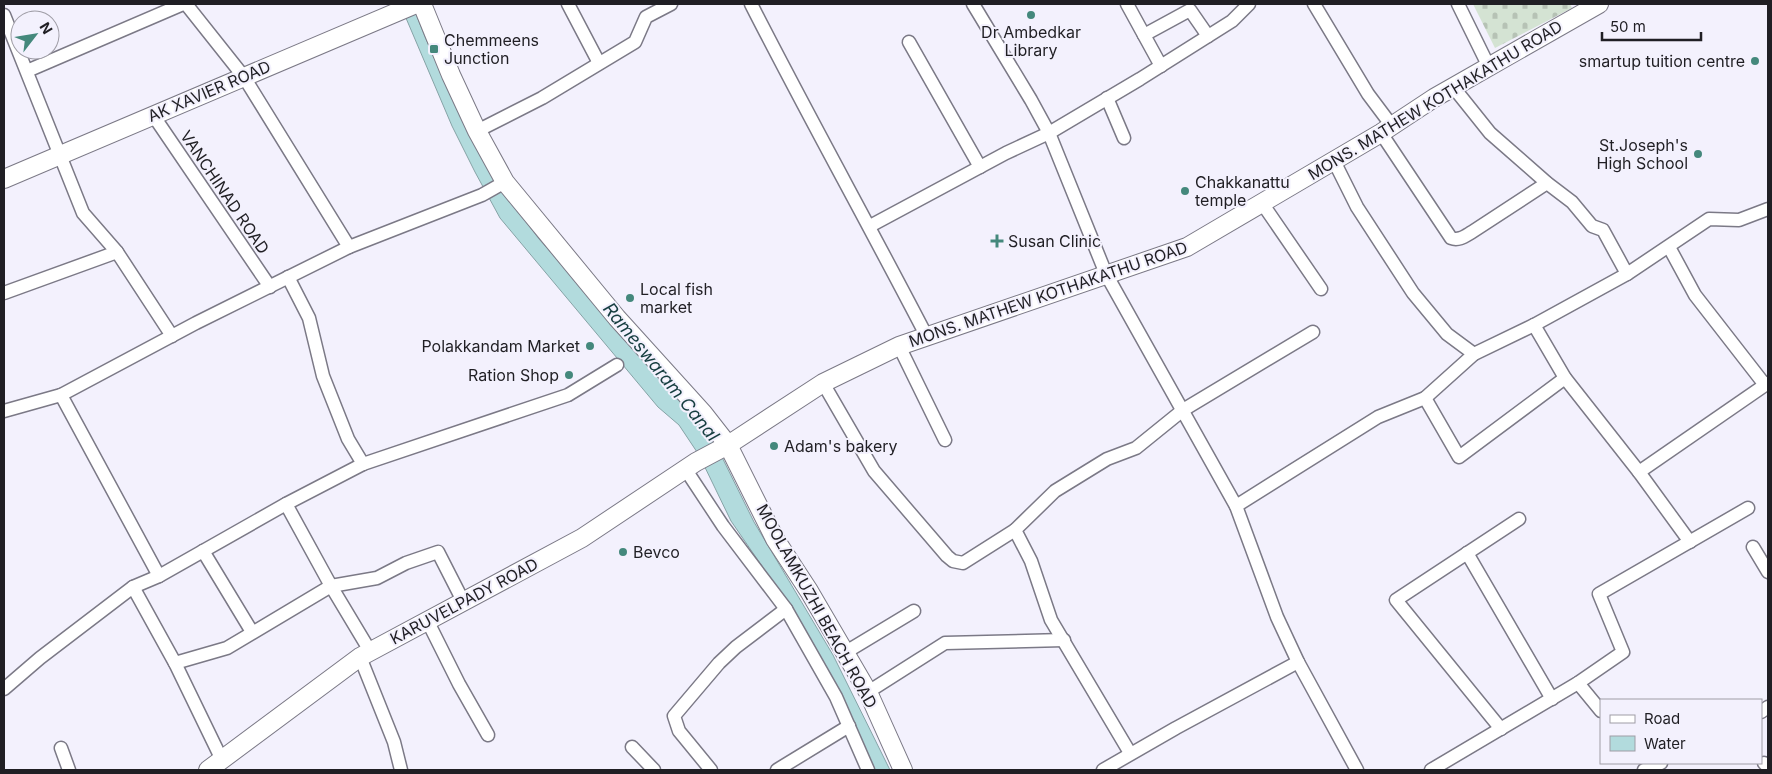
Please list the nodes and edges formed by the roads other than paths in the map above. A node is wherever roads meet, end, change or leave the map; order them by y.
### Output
1 (185, 4) edge
2 (416, 4) edge
3 (422, 4) edge
4 (568, 4) edge
5 (671, 4) edge
6 (751, 4) edge
7 (974, 4) edge
8 (1127, 4) edge
9 (1249, 4) edge
10 (1314, 4) edge
11 (1458, 4) edge
12 (1599, 4) edge
13 (4, 15) edge
14 (1144, 35) junction
15 (1208, 36) junction
16 (910, 42) dead end
17 (600, 64) junction
18 (1161, 66) junction
19 (1489, 68) junction
20 (27, 72) junction
21 (244, 77) junction
22 (1454, 88) junction
23 (1107, 98) junction
24 (153, 115) junction
25 (1387, 129) junction
26 (477, 131) junction
27 (1048, 133) junction
28 (1124, 138) dead end
29 (60, 155) junction
30 (1334, 160) junction
31 (980, 167) junction
32 (4, 179) edge
33 (505, 182) junction
34 (1547, 183) junction
35 (1262, 202) junction
36 (1768, 209) edge
37 (870, 226) junction
38 (349, 247) junction
39 (1669, 247) junction
40 (117, 252) junction
41 (1106, 274) junction
42 (1627, 274) junction
43 (288, 277) junction
44 (270, 287) junction
45 (1321, 289) dead end
46 (4, 293) edge
47 (1534, 325) junction
48 (1313, 332) dead end
49 (172, 336) junction
50 (927, 337) junction
51 (899, 346) junction
52 (1474, 354) junction
53 (618, 365) dead end
54 (1565, 378) junction
55 (823, 383) junction
56 (1767, 384) edge
57 (61, 395) junction
58 (1425, 398) junction
59 (1183, 410) junction
60 (4, 411) edge
61 (945, 440) dead end
62 (726, 446) junction
63 (363, 464) junction
64 (688, 469) junction
65 (1639, 472) junction
66 (286, 504) junction
67 (1236, 506) junction
68 (1748, 508) dead end
69 (1519, 519) dead end
70 (1015, 530) junction
71 (1690, 542) junction
72 (1754, 547) dead end
73 (203, 551) junction
74 (1467, 553) junction
75 (1768, 572) edge
76 (159, 576) junction
77 (331, 586) junction
78 (133, 587) junction
79 (463, 601) junction
80 (786, 609) junction
81 (914, 611) dead end
82 (427, 620) junction
83 (252, 632) junction
84 (1064, 640) junction
85 (846, 652) junction
86 (365, 654) junction
87 (1298, 662) junction
88 (175, 663) junction
89 (1578, 684) junction
90 (4, 689) edge
91 (868, 692) junction
92 (1552, 699) junction
93 (1600, 710) edge
94 (849, 726) junction
95 (1501, 729) junction
96 (488, 735) dead end
97 (632, 747) dead end
98 (61, 748) dead end
99 (1130, 754) junction
100 (1659, 764) edge
101 (215, 765) edge
102 (68, 770) edge
103 (401, 770) edge
104 (654, 770) edge
105 (711, 770) edge
106 (777, 770) edge
107 (868, 770) edge
108 (903, 770) edge
109 (1102, 770) edge
110 (1357, 770) edge
111 (1431, 770) edge
112 (1644, 770) edge

1 - 20 street
1 - 21 street
2 - 21 street, AK XAVIER ROAD
3 - 26 street, MOOLAMKUZHI BEACH ROAD
4 - 17 street
5 - 17 street
6 - 37 street
7 - 27 street
8 - 14 street
9 - 15 street
10 - 25 street
11 - 19 street
12 - 19 street, MONS. MATHEW KOTHAKATHU ROAD
13 - 20 street
14 - 15 street
14 - 18 street
15 - 18 street
16 - 31 street
17 - 26 street
18 - 23 street
19 - 22 street, MONS. MATHEW KOTHAKATHU ROAD
20 - 29 street
21 - 24 street, AK XAVIER ROAD
21 - 38 street
22 - 25 street, MONS. MATHEW KOTHAKATHU ROAD
22 - 34 street
23 - 27 street
23 - 28 street
24 - 29 street, AK XAVIER ROAD
24 - 44 street, VANCHINAD ROAD
25 - 30 street, MONS. MATHEW KOTHAKATHU ROAD
25 - 34 street
26 - 33 street, MOOLAMKUZHI BEACH ROAD
27 - 31 street
27 - 41 street
29 - 32 street, AK XAVIER ROAD
29 - 40 street
30 - 35 street, MONS. MATHEW KOTHAKATHU ROAD
30 - 52 street
31 - 37 street
33 - 38 street
33 - 62 street, MOOLAMKUZHI BEACH ROAD
34 - 42 street
35 - 41 street, MONS. MATHEW KOTHAKATHU ROAD
35 - 45 street
36 - 39 street
37 - 50 street
38 - 43 street
39 - 42 street
39 - 56 street
40 - 46 street
40 - 49 street
41 - 50 street, MONS. MATHEW KOTHAKATHU ROAD
41 - 59 street
42 - 47 street
43 - 44 street
43 - 63 street
44 - 49 street
47 - 52 street
47 - 54 street
48 - 59 street
49 - 57 street
50 - 51 street, MONS. MATHEW KOTHAKATHU ROAD
51 - 55 street, MONS. MATHEW KOTHAKATHU ROAD
51 - 61 street
52 - 58 street
53 - 63 street
54 - 58 street
54 - 65 street
55 - 62 street, MONS. MATHEW KOTHAKATHU ROAD
55 - 70 street
56 - 65 street
57 - 60 street
57 - 76 street
58 - 67 street
59 - 67 street
59 - 70 street
62 - 64 street, KARUVELPADY ROAD
62 - 85 street, MOOLAMKUZHI BEACH ROAD
63 - 66 street
64 - 79 street, KARUVELPADY ROAD
64 - 80 street
65 - 71 street
66 - 73 street
66 - 77 street
67 - 87 street
68 - 71 street
69 - 74 street
70 - 84 street
71 - 89 street
72 - 75 street
73 - 76 street
73 - 83 street
74 - 92 street
74 - 95 street
76 - 78 street
77 - 79 street
77 - 83 street
77 - 86 street
78 - 88 street
78 - 90 street
79 - 82 street, KARUVELPADY ROAD
80 - 94 street
80 - 105 street
81 - 85 street
82 - 86 street, KARUVELPADY ROAD
82 - 96 street
83 - 88 street
84 - 91 street
84 - 99 street
85 - 91 street, MOOLAMKUZHI BEACH ROAD
86 - 101 street, KARUVELPADY ROAD
86 - 103 street
87 - 99 street
87 - 110 street
88 - 101 street
89 - 92 street
89 - 93 street
91 - 108 street, MOOLAMKUZHI BEACH ROAD
92 - 95 street
94 - 106 street
94 - 107 street
95 - 111 street
97 - 104 street
98 - 102 street
99 - 109 street
100 - 112 street

